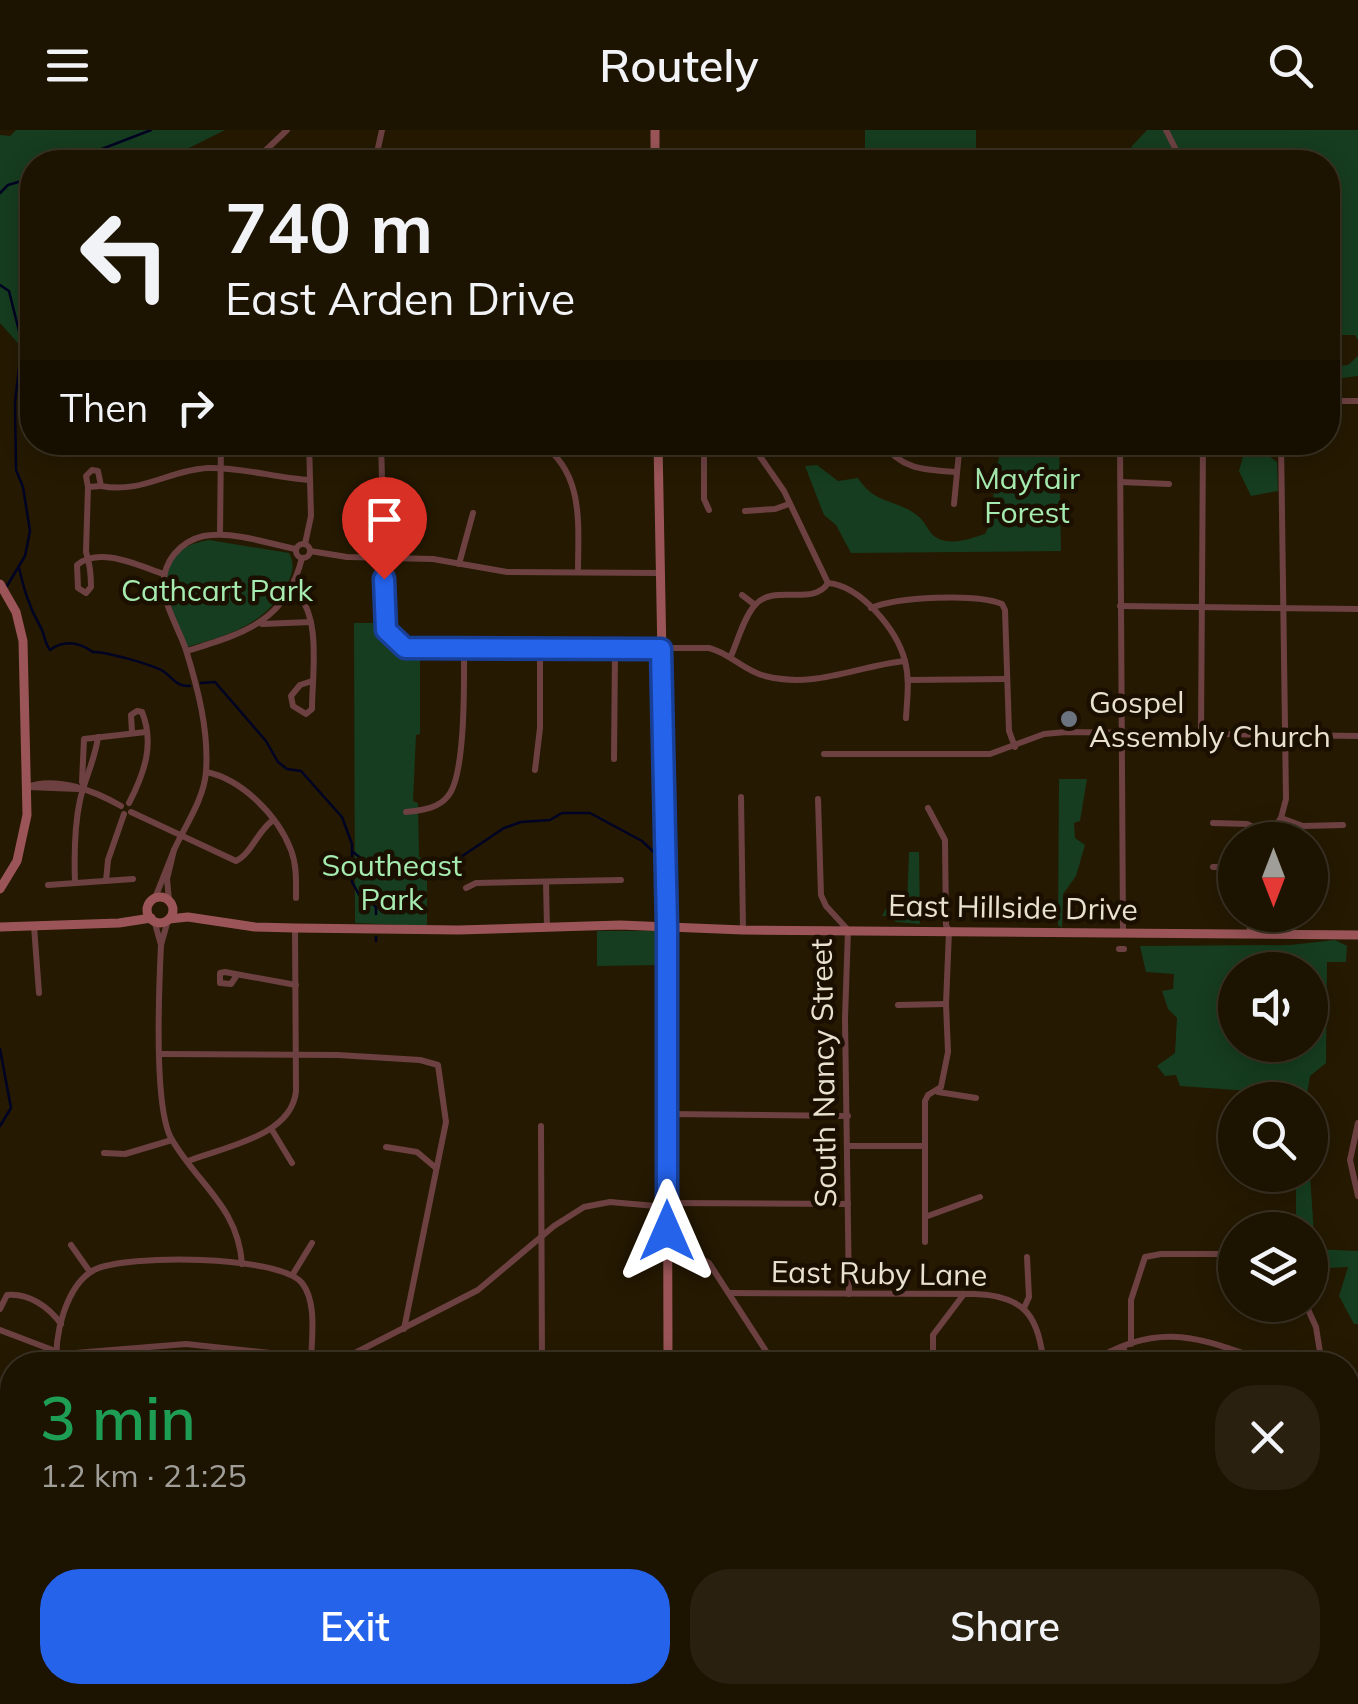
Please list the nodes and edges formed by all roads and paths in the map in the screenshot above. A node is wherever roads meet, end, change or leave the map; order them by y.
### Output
1 (287, 130) edge
2 (266, 150) edge
3 (221, 455) edge
4 (309, 455) edge
5 (382, 455) edge
6 (556, 455) edge
7 (658, 455) edge
8 (704, 455) edge
9 (760, 455) edge
10 (890, 455) edge
11 (958, 455) edge
12 (1120, 455) edge
13 (1203, 455) edge
14 (1281, 455) edge
15 (222, 469) junction
16 (956, 472) junction
17 (310, 480) junction
18 (1121, 482) junction
19 (1168, 484) dead end
20 (102, 486) junction
21 (88, 487) junction
22 (789, 504) junction
23 (954, 504) dead end
24 (709, 510) dead end
25 (745, 511) dead end
26 (473, 513) dead end
27 (220, 534) junction
28 (308, 548) junction
29 (296, 549) junction
30 (384, 557) junction
31 (88, 558) junction
32 (302, 558) junction
33 (459, 564) junction
34 (578, 572) junction
35 (660, 573) junction
36 (164, 574) junction
37 (828, 582) junction
38 (0, 584) edge
39 (292, 588) junction
40 (742, 595) dead end
41 (755, 605) junction
42 (1120, 606) junction
43 (1203, 607) junction
44 (871, 608) junction
45 (1284, 608) junction
46 (1358, 609) edge
47 (272, 614) junction
48 (311, 622) junction
49 (280, 623) junction
50 (259, 624) junction
51 (464, 649) junction
52 (540, 649) junction
53 (661, 649) junction
54 (614, 650) junction
55 (186, 652) junction
56 (731, 656) junction
57 (905, 661) junction
58 (1006, 679) junction
59 (908, 680) junction
60 (312, 681) junction
61 (906, 718) dead end
62 (132, 732) junction
63 (146, 732) junction
64 (1122, 733) junction
65 (1201, 734) junction
66 (1285, 736) junction
67 (1358, 736) edge
68 (98, 737) junction
69 (1015, 747) junction
70 (824, 754) dead end
71 (614, 759) dead end
72 (82, 760) junction
73 (94, 762) junction
74 (535, 770) dead end
75 (206, 772) junction
76 (27, 787) junction
77 (82, 788) junction
78 (741, 797) dead end
79 (818, 799) dead end
80 (928, 808) dead end
81 (126, 809) junction
82 (406, 812) dead end
83 (1280, 818) junction
84 (272, 821) junction
85 (1277, 822) edge
86 (1213, 823) dead end
87 (1218, 823) edge
88 (1342, 825) dead end
89 (180, 836) junction
90 (174, 850) junction
91 (1213, 866) dead end
92 (1218, 866) edge
93 (133, 880) dead end
94 (621, 880) dead end
95 (106, 881) junction
96 (546, 882) junction
97 (75, 883) junction
98 (48, 885) dead end
99 (466, 888) dead end
100 (0, 889) edge
101 (296, 898) dead end
102 (151, 902) junction
103 (170, 902) junction
104 (152, 919) junction
105 (169, 919) junction
106 (107, 923) junction
107 (236, 924) junction
108 (0, 926) edge
109 (34, 926) junction
110 (667, 927) junction
111 (295, 928) junction
112 (547, 929) junction
113 (743, 930) junction
114 (848, 930) junction
115 (949, 930) junction
116 (1250, 932) edge
117 (1122, 933) junction
118 (1358, 935) edge
119 (1250, 936) junction
120 (161, 945) junction
121 (237, 975) dead end
122 (296, 985) junction
123 (39, 993) dead end
124 (946, 1004) junction
125 (898, 1005) dead end
126 (161, 1054) junction
127 (296, 1054) junction
128 (936, 1091) junction
129 (976, 1098) dead end
130 (667, 1114) junction
131 (848, 1116) junction
132 (1358, 1122) edge
133 (541, 1126) dead end
134 (272, 1130) junction
135 (172, 1140) junction
136 (386, 1146) dead end
137 (848, 1146) junction
138 (923, 1146) junction
139 (104, 1153) dead end
140 (188, 1161) junction
141 (292, 1163) dead end
142 (436, 1169) junction
143 (1358, 1196) edge
144 (980, 1197) dead end
145 (848, 1204) junction
146 (667, 1205) junction
147 (924, 1217) junction
148 (540, 1238) junction
149 (926, 1242) dead end
150 (312, 1244) dead end
151 (71, 1245) dead end
152 (1218, 1254) edge
153 (668, 1255) junction
154 (1027, 1256) dead end
155 (242, 1264) junction
156 (90, 1272) junction
157 (293, 1274) junction
158 (731, 1294) junction
159 (849, 1294) junction
160 (964, 1294) junction
161 (1024, 1308) junction
162 (0, 1309) edge
163 (1314, 1322) edge
164 (62, 1325) junction
165 (404, 1328) junction
166 (0, 1330) edge
167 (1127, 1346) junction
168 (56, 1352) joint
169 (89, 1352) edge
170 (285, 1352) edge
171 (310, 1352) edge
172 (357, 1352) edge
173 (542, 1352) edge
174 (668, 1352) edge
175 (767, 1352) edge
176 (933, 1352) edge
177 (1041, 1352) edge
178 (1114, 1352) edge
179 (1128, 1352) edge
180 (1238, 1352) edge
181 (1320, 1352) edge

1 - 2 street
3 - 15 street
4 - 17 street
5 - 30 street
6 - 34 street
7 - 35 main road
8 - 24 street
9 - 22 street
10 - 16 street
11 - 16 street
12 - 18 street
13 - 43 street
14 - 45 street
15 - 17 street
15 - 20 street
15 - 27 street
16 - 23 street
17 - 28 street
18 - 19 street
18 - 42 street
20 - 21 street
20 - 21 street
21 - 31 street
22 - 25 street
22 - 37 street
26 - 33 street
27 - 29 street
27 - 36 street
28 - 29 street
28 - 30 street
28 - 32 street
29 - 32 street
30 - 33 street
30 - 51 street
31 - 31 street
31 - 36 street
32 - 39 street
33 - 34 street
34 - 35 street
35 - 53 main road
36 - 55 street
37 - 41 street
37 - 44 street
38 - 76 main road
39 - 47 street
39 - 48 street
40 - 41 street
41 - 56 street
42 - 43 street
42 - 64 street
43 - 45 street
43 - 65 street
44 - 57 street
44 - 58 street
45 - 46 street
45 - 66 street
47 - 49 street
47 - 50 street
48 - 49 street
48 - 60 street
49 - 50 street
50 - 55 street
51 - 52 street
51 - 82 street
52 - 54 street
52 - 74 street
53 - 54 street
53 - 56 street
53 - 110 main road
54 - 71 street
55 - 75 street
56 - 57 street
57 - 59 street
58 - 59 street
58 - 69 street
59 - 61 street
60 - 60 street
62 - 63 street
62 - 63 street
62 - 68 street
63 - 81 street
64 - 65 street
64 - 69 street
64 - 117 street
65 - 66 street
66 - 67 street
66 - 83 street
68 - 72 street
68 - 73 street
69 - 70 street
72 - 73 street
72 - 77 street
73 - 77 street
75 - 84 street
75 - 89 street
76 - 77 street
76 - 100 main road
77 - 81 street
77 - 97 street
78 - 113 street
79 - 114 street, South Nancy Street
80 - 115 street
81 - 89 street
81 - 95 street
83 - 85 street
83 - 88 street
84 - 89 street
84 - 101 street
86 - 87 street
89 - 90 street
90 - 102 street
90 - 103 street
91 - 92 street
93 - 95 street
94 - 96 street
95 - 97 street
96 - 99 street
96 - 112 street
97 - 98 street
102 - 103 main road
102 - 104 main road
102 - 106 main road
103 - 105 main road
103 - 107 main road
104 - 105 main road
104 - 106 main road
104 - 120 street
105 - 107 main road
105 - 120 street
106 - 109 main road
107 - 111 main road, East Hillside Drive
108 - 109 main road
109 - 123 street
110 - 112 main road, East Hillside Drive
110 - 113 main road, East Hillside Drive
110 - 130 main road
111 - 112 main road, East Hillside Drive
111 - 122 street
113 - 114 main road, East Hillside Drive
114 - 115 main road, East Hillside Drive
114 - 131 street, South Nancy Street
115 - 117 main road, East Hillside Drive
115 - 124 street
116 - 119 street
117 - 119 main road, East Hillside Drive
118 - 119 main road, East Hillside Drive
120 - 126 street
121 - 122 street
122 - 127 street
124 - 125 street
124 - 128 street
126 - 127 street
126 - 135 street
127 - 134 street
127 - 142 street
128 - 129 street
128 - 138 street
130 - 131 street
130 - 146 main road
131 - 137 street, South Nancy Street
132 - 143 street
133 - 148 street
134 - 140 street
134 - 141 street
135 - 139 street
135 - 140 street
136 - 142 street
137 - 138 street
137 - 145 street, South Nancy Street
138 - 147 street
140 - 155 street
142 - 165 street
144 - 147 street
145 - 146 street
145 - 159 street, South Nancy Street
146 - 148 street
146 - 153 main road
147 - 149 street
148 - 165 street
148 - 173 street
150 - 157 street
151 - 156 street
152 - 167 street
153 - 158 street
153 - 174 main road
154 - 161 street
155 - 156 street
155 - 157 street
156 - 164 street
157 - 171 street
158 - 159 street, East Ruby Lane
158 - 175 street
159 - 160 street, East Ruby Lane
160 - 161 street, East Ruby Lane
160 - 176 street
161 - 177 street
162 - 164 street
163 - 181 street
164 - 168 street
165 - 172 street
166 - 168 street
167 - 178 street
167 - 179 street
167 - 180 street
169 - 170 street

